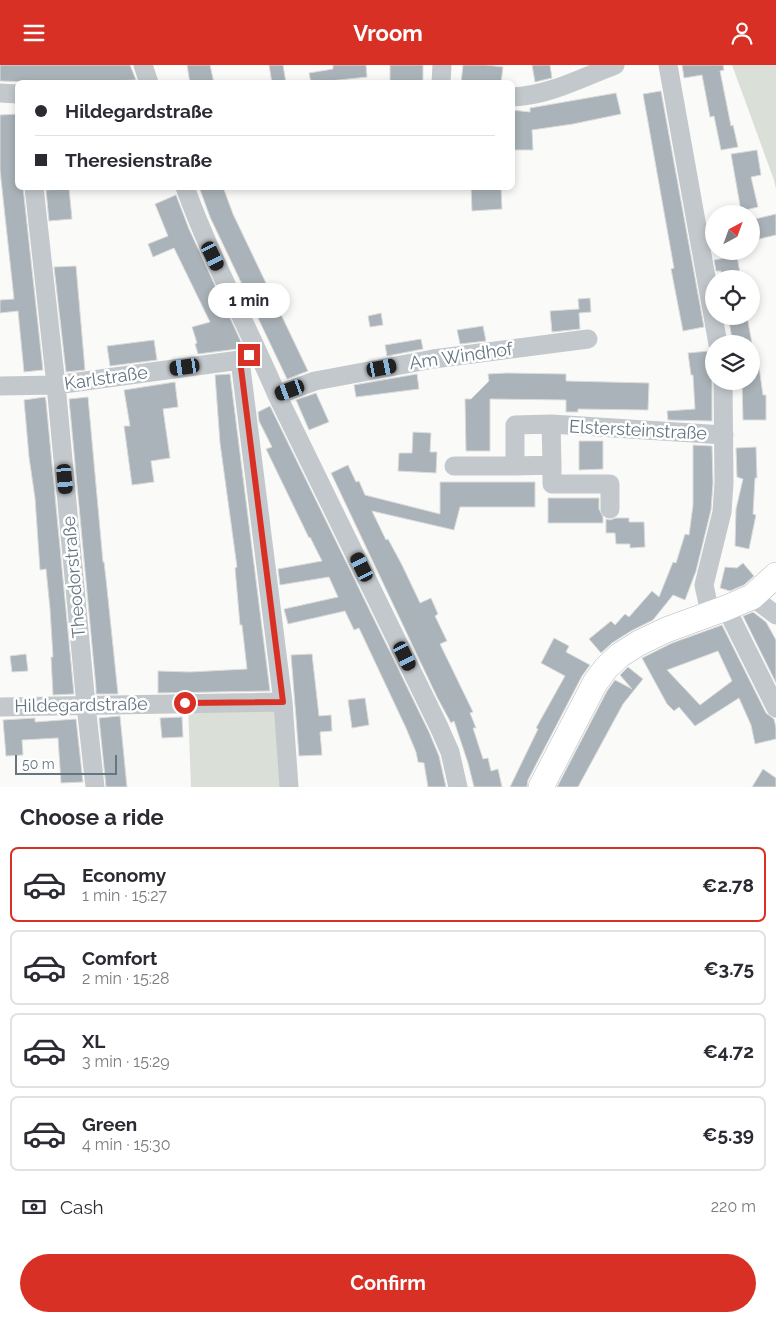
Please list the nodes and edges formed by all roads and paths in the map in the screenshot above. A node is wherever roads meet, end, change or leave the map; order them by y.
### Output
1 (143, 65) edge
2 (442, 65) edge
3 (615, 65) edge
4 (668, 65) edge
5 (148, 80) edge
6 (441, 80) edge
7 (0, 93) edge
8 (15, 94) edge
9 (515, 97) edge
10 (34, 190) edge
11 (186, 190) edge
12 (716, 335) edge
13 (588, 339) dead end
14 (258, 351) junction
15 (240, 360) junction
16 (56, 385) junction
17 (0, 386) edge
18 (723, 390) edge
19 (277, 395) junction
20 (552, 424) junction
21 (724, 435) junction
22 (552, 465) junction
23 (454, 466) dead end
24 (515, 466) junction
25 (610, 509) dead end
26 (776, 575) edge
27 (752, 597) junction
28 (718, 611) junction
29 (776, 615) edge
30 (283, 702) junction
31 (86, 705) junction
32 (0, 707) edge
33 (776, 708) edge
34 (95, 787) edge
35 (289, 787) edge
36 (458, 787) edge
37 (541, 787) edge

1 - 5 street
2 - 6 street
3 - 9 street
4 - 12 street
7 - 8 street
10 - 16 street, Theodorstraße
11 - 14 street
13 - 19 street, Am Windhof
14 - 15 street, Karlstraße
14 - 19 street
15 - 16 street, Karlstraße
15 - 30 street
16 - 17 street, Karlstraße
16 - 31 street, Theodorstraße
18 - 21 street, Elstersteinstraße
19 - 36 street
20 - 21 street, Elstersteinstraße
20 - 22 street, Elstersteinstraße
20 - 24 street, Elstersteinstraße
21 - 28 street, Elstersteinstraße
22 - 24 street
22 - 25 street, Elstersteinstraße
23 - 24 street
26 - 27 main road
27 - 28 main road
27 - 29 street
28 - 33 street, Elstersteinstraße
28 - 37 main road
30 - 31 street, Hildegardstraße
30 - 35 street
31 - 32 street, Hildegardstraße
31 - 34 street, Theodorstraße

